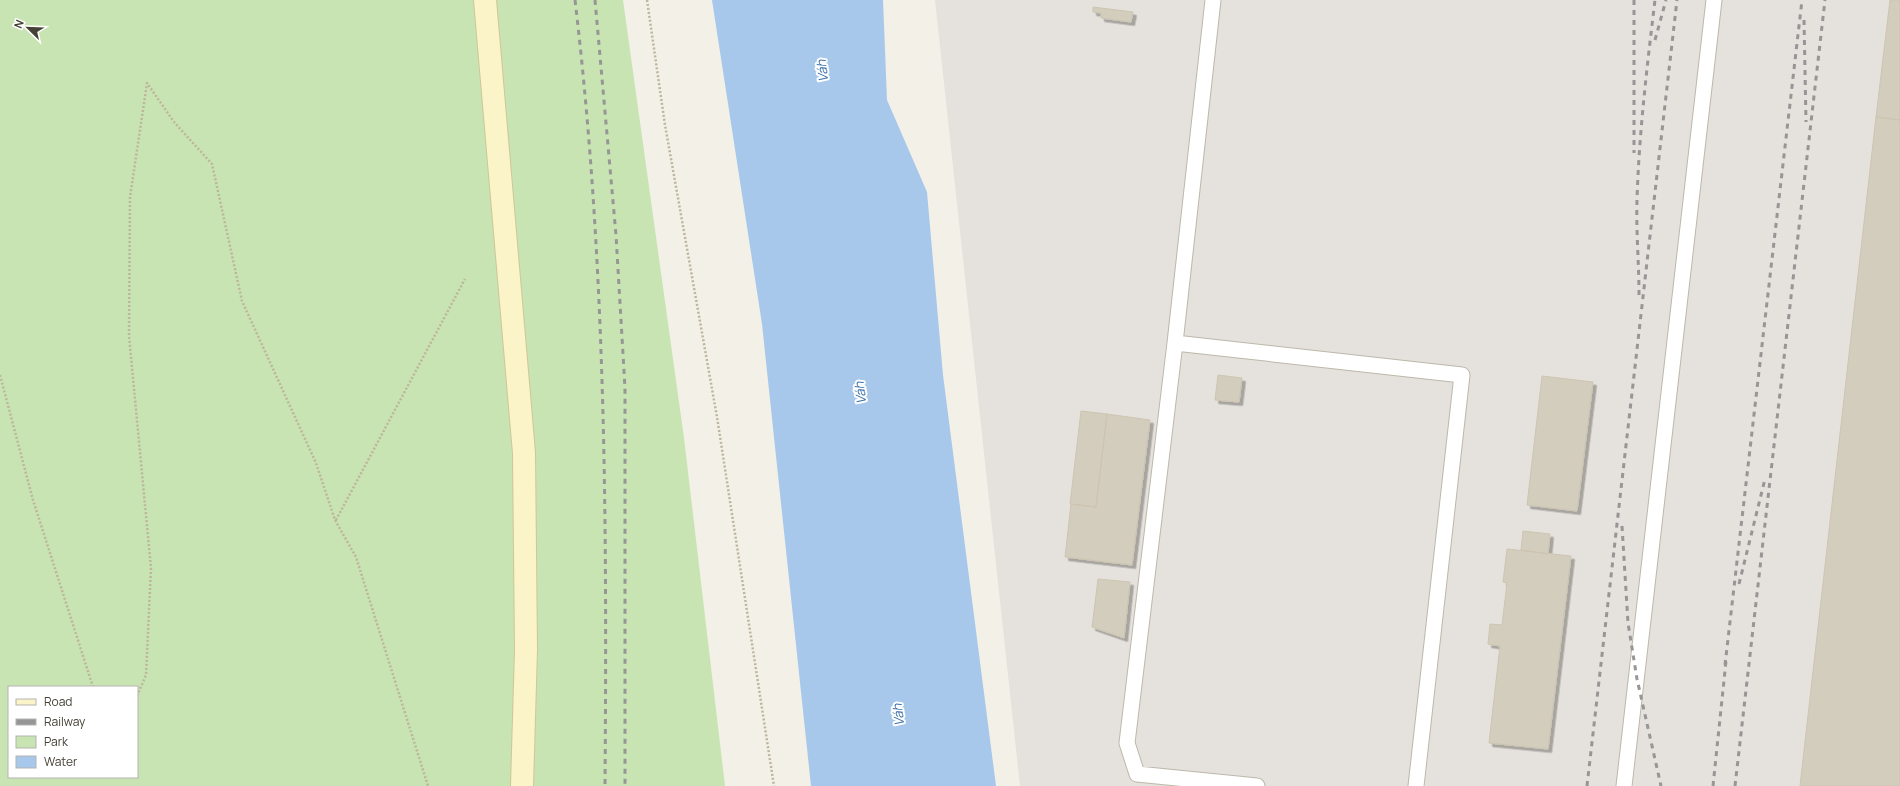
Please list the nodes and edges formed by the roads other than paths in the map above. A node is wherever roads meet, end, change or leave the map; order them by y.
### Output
1 (485, 0) edge
2 (1212, 0) edge
3 (1714, 0) edge
4 (1175, 342) junction
5 (1139, 780) edge
6 (522, 786) edge
7 (1257, 786) edge
8 (1416, 786) edge
9 (1624, 786) edge

1 - 6 street
2 - 4 lane
3 - 9 lane
4 - 5 lane
4 - 8 lane
5 - 7 lane

